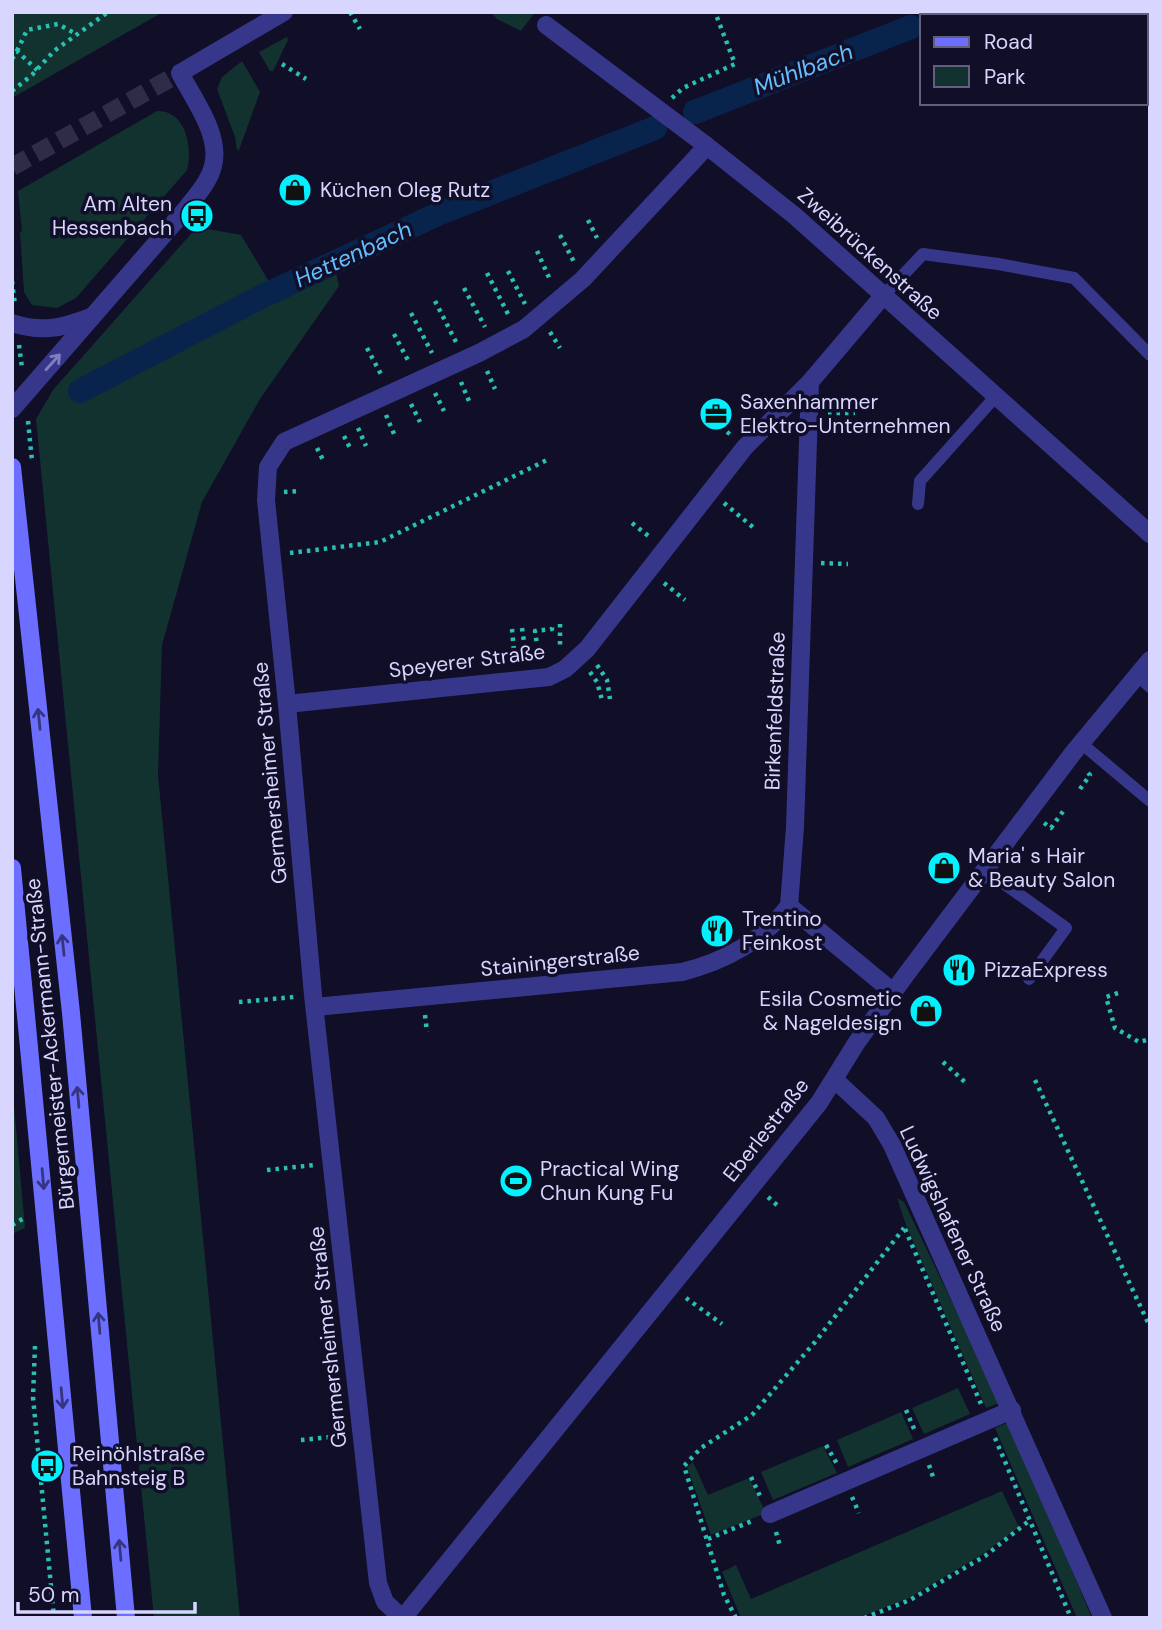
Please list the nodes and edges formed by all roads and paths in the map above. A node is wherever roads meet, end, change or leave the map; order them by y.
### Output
1 (108, 12) edge
2 (284, 12) edge
3 (350, 12) edge
4 (715, 12) edge
5 (546, 25) dead end
6 (360, 29) dead end
7 (76, 34) junction
8 (17, 51) junction
9 (12, 59) edge
10 (282, 64) dead end
11 (37, 70) junction
12 (306, 79) dead end
13 (12, 91) edge
14 (660, 110) junction
15 (707, 146) junction
16 (560, 235) dead end
17 (537, 251) dead end
18 (508, 271) dead end
19 (487, 273) dead end
20 (583, 279) junction
21 (12, 281) edge
22 (464, 288) dead end
23 (883, 296) junction
24 (560, 300) junction
25 (435, 301) dead end
26 (411, 313) dead end
27 (94, 316) junction
28 (534, 322) junction
29 (15, 324) edge
30 (394, 334) dead end
31 (517, 334) junction
32 (494, 346) junction
33 (367, 348) dead end
34 (1150, 355) edge
35 (465, 360) junction
36 (441, 371) junction
37 (418, 381) junction
38 (810, 382) junction
39 (25, 394) junction
40 (391, 394) junction
41 (996, 396) junction
42 (12, 409) edge
43 (28, 424) dead end
44 (547, 460) dead end
45 (12, 467) edge
46 (709, 492) junction
47 (918, 504) dead end
48 (755, 529) dead end
49 (1150, 534) edge
50 (271, 555) junction
51 (552, 625) dead end
52 (522, 628) dead end
53 (512, 629) dead end
54 (583, 653) junction
55 (1150, 660) edge
56 (530, 679) junction
57 (1143, 681) edge
58 (610, 699) dead end
59 (602, 700) dead end
60 (287, 704) junction
61 (1081, 743) junction
62 (1150, 801) edge
63 (12, 868) edge
64 (985, 870) junction
65 (789, 906) junction
66 (1029, 979) dead end
67 (893, 992) junction
68 (1118, 993) dead end
69 (314, 1001) junction
70 (239, 1002) dead end
71 (1150, 1039) edge
72 (943, 1062) dead end
73 (835, 1080) junction
74 (1035, 1080) dead end
75 (966, 1083) dead end
76 (332, 1163) junction
77 (267, 1170) dead end
78 (31, 1215) dead end
79 (900, 1216) dead end
80 (12, 1225) edge
81 (904, 1228) junction
82 (671, 1286) junction
83 (722, 1324) dead end
84 (1150, 1327) edge
85 (1012, 1410) junction
86 (988, 1420) junction
87 (361, 1434) junction
88 (301, 1440) dead end
89 (826, 1445) dead end
90 (833, 1458) dead end
91 (751, 1477) dead end
92 (759, 1493) dead end
93 (854, 1501) dead end
94 (859, 1513) dead end
95 (770, 1514) joint
96 (1030, 1520) junction
97 (777, 1536) dead end
98 (708, 1539) junction
99 (780, 1546) dead end
100 (83, 1618) edge
101 (126, 1618) edge
102 (403, 1618) edge
103 (736, 1618) edge
104 (864, 1618) edge
105 (1071, 1618) edge
106 (1102, 1618) edge

1 - 7 path
2 - 27 street
3 - 6 path
4 - 14 path
5 - 14 street, Zweibrückenstraße
7 - 8 path
7 - 11 path
8 - 9 path
8 - 11 path
10 - 12 path
11 - 13 path
14 - 15 street, Zweibrückenstraße
15 - 20 street, Germersheimer Straße
15 - 23 street, Zweibrückenstraße
16 - 20 path
17 - 24 path
18 - 28 path
19 - 31 path
20 - 24 street, Germersheimer Straße
21 - 29 path
22 - 32 path
23 - 34 lane
23 - 38 street
23 - 41 street, Zweibrückenstraße
24 - 28 street, Germersheimer Straße
25 - 35 path
26 - 36 path
27 - 29 street
39 -> 27 street
28 - 31 street, Germersheimer Straße
29 - 39 path
30 - 37 path
31 - 32 street, Germersheimer Straße
32 - 35 street, Germersheimer Straße
33 - 40 path
35 - 36 street, Germersheimer Straße
36 - 37 street, Germersheimer Straße
37 - 40 street, Germersheimer Straße
38 - 46 street
38 - 65 street, Birkenfeldstraße
39 - 42 street
39 - 43 path
40 - 50 street, Germersheimer Straße
41 - 47 lane
41 - 49 street, Zweibrückenstraße
44 - 50 path
101 -> 45 main road, Bürgermeister-Ackermann-Straße
46 - 48 path
46 - 54 street, Speyerer Straße
50 - 60 street, Germersheimer Straße
51 - 56 path
52 - 56 path
53 - 56 path
54 - 56 street, Speyerer Straße
54 - 58 path
54 - 59 path
55 - 57 street, Eberlestraße
56 - 60 street, Speyerer Straße
57 - 61 street, Eberlestraße
60 - 69 street, Germersheimer Straße
61 - 62 lane
61 - 64 street, Eberlestraße
63 -> 100 main road, Bürgermeister-Ackermann-Straße
64 - 66 lane
64 - 67 street, Eberlestraße
65 - 67 street
65 - 69 street, Stainingerstraße
67 - 73 street, Eberlestraße
68 - 71 path
69 - 70 path
69 - 76 street, Germersheimer Straße
72 - 75 path
73 - 82 street, Eberlestraße
73 - 85 street, Ludwigshafener Straße
74 - 84 path
76 - 77 path
76 - 87 street, Germersheimer Straße
78 - 80 path
79 - 81 path
81 - 86 path
81 - 98 path
82 - 83 path
82 - 102 street, Eberlestraße
85 - 86 street
85 - 106 street, Ludwigshafener Straße
86 - 95 street
86 - 96 path
87 - 88 path
87 - 102 street, Germersheimer Straße
89 - 90 path
91 - 92 path
93 - 94 path
95 - 98 path
96 - 104 path
96 - 105 path
97 - 99 path
98 - 103 path

